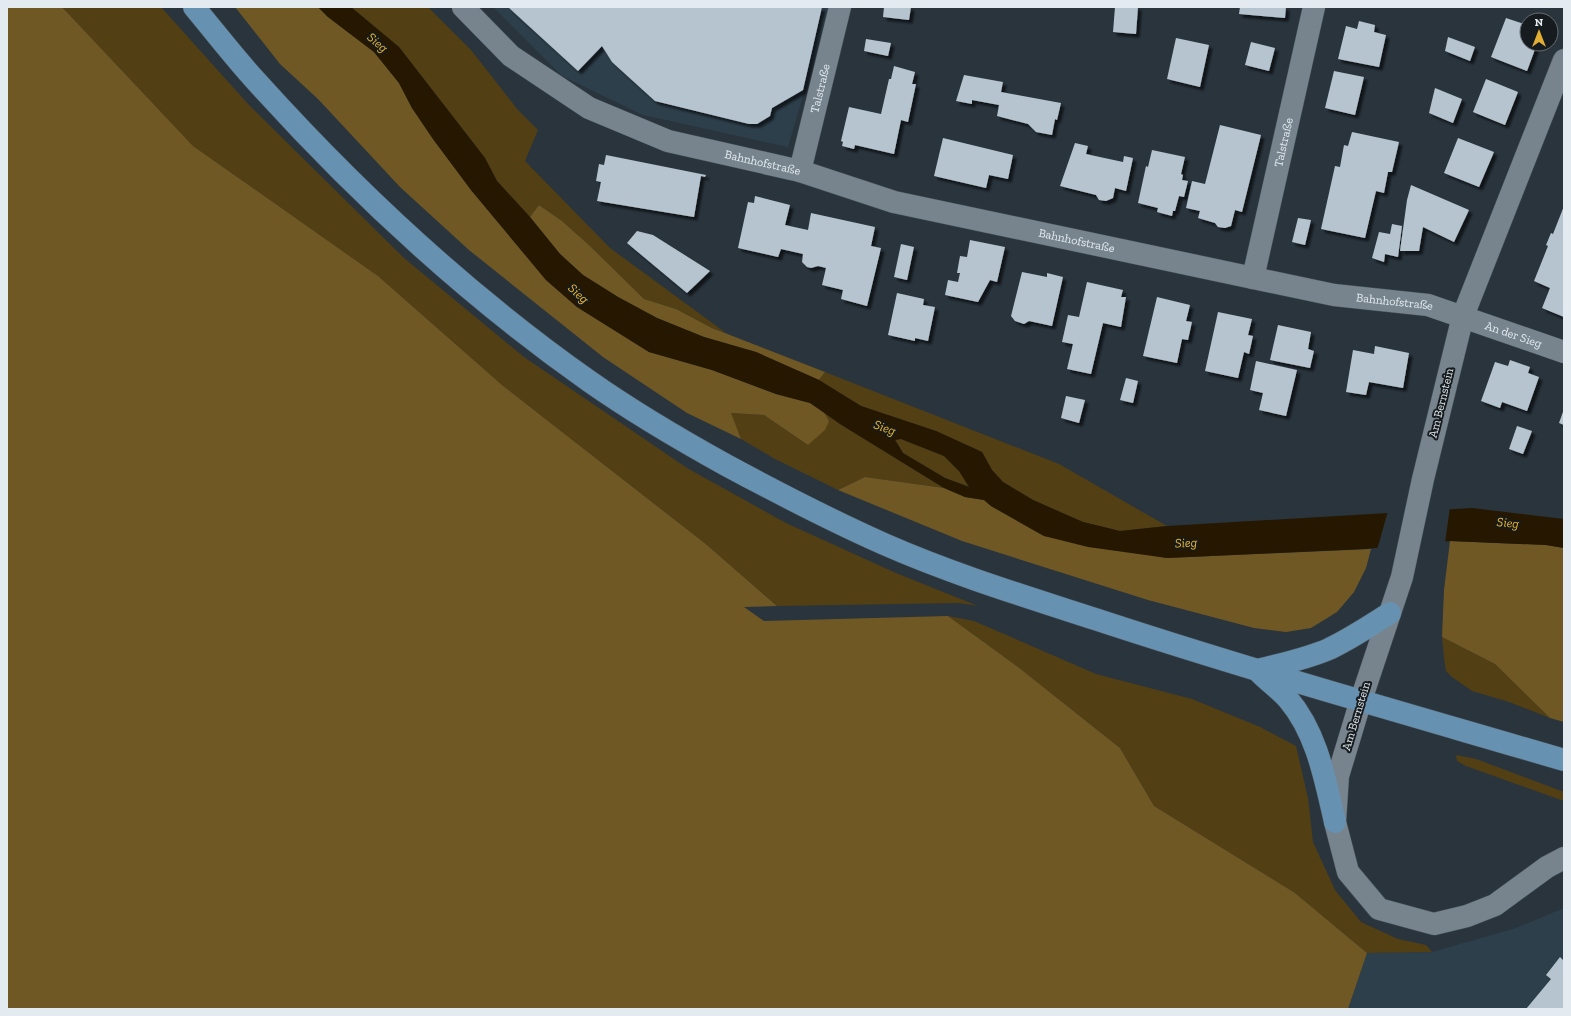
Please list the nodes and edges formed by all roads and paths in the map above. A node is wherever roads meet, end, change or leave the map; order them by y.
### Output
1 (194, 7) edge
2 (463, 7) edge
3 (840, 7) edge
4 (1314, 7) edge
5 (1564, 61) edge
6 (800, 170) junction
7 (1253, 278) junction
8 (1463, 316) junction
9 (1564, 352) edge
10 (1390, 614) junction
11 (1257, 670) junction
12 (1361, 700) junction
13 (1564, 760) edge
14 (1335, 822) junction
15 (1564, 858) edge

1 - 11 main road
2 - 6 street, Bahnhofstraße
3 - 6 street, Talstraße
4 - 7 street, Talstraße
5 - 8 street
6 - 7 street, Bahnhofstraße
7 - 8 street, Bahnhofstraße
8 - 9 street, An der Sieg
8 - 10 street, Am Bernstein
10 - 11 main road
10 - 12 street, Am Bernstein
11 - 12 main road
11 - 14 main road
12 - 13 main road
12 - 14 street, Am Bernstein
14 - 15 street, Am Bernstein

